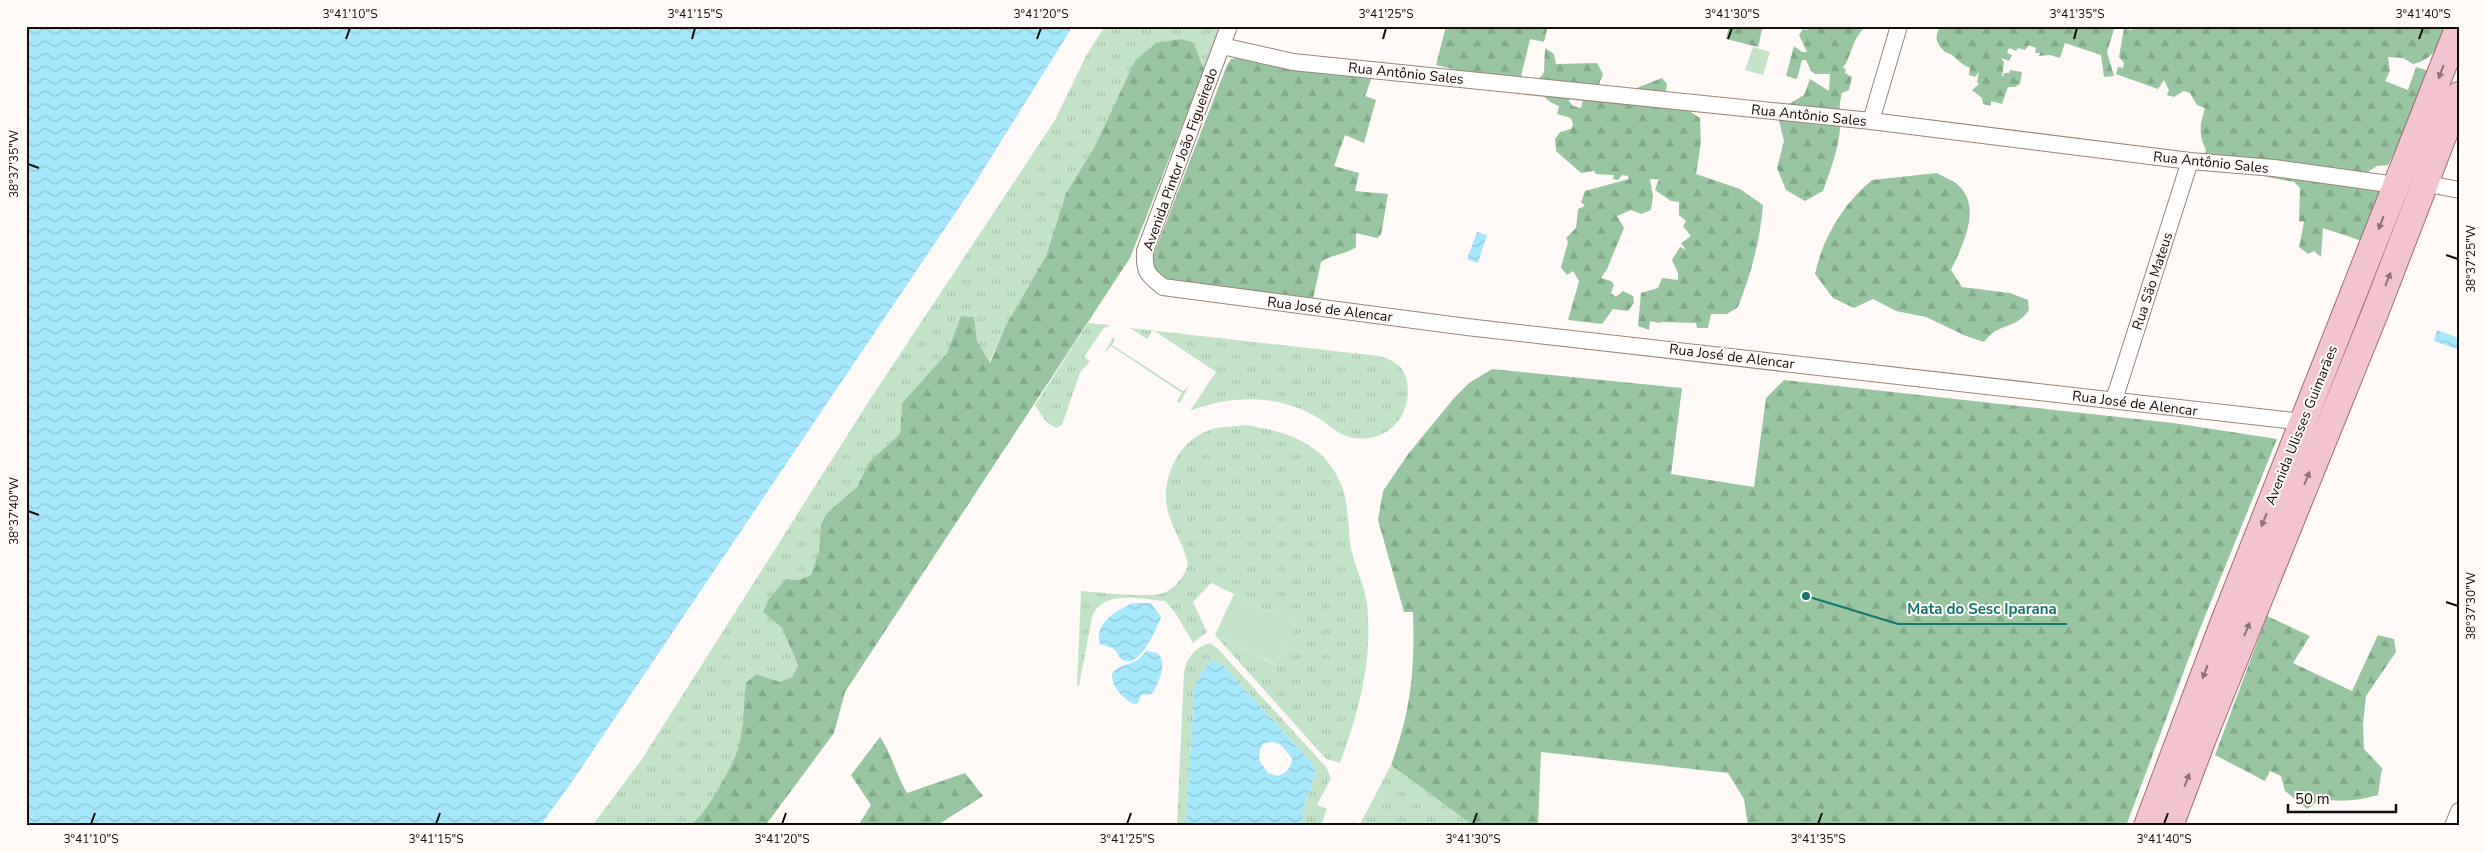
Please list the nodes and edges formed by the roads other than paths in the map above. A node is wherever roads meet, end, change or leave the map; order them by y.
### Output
1 (1229, 26) edge
2 (1900, 26) edge
3 (2459, 26) edge
4 (1222, 46) junction
5 (2459, 95) edge
6 (1871, 121) junction
7 (2190, 161) junction
8 (2424, 183) junction
9 (2396, 185) junction
10 (2459, 190) edge
11 (1163, 287) joint
12 (2350, 302) junction
13 (2375, 313) junction
14 (2114, 400) junction
15 (2302, 422) junction
16 (2459, 811) edge
17 (2147, 826) edge
18 (2170, 826) edge
19 (2453, 826) edge

1 - 4 street, Avenida Pintor João Figueiredo
2 - 6 street
3 -> 9 main road, Avenida Ulisses Guimarães
4 - 6 street, Rua Antônio Sales
4 - 11 street, Avenida Pintor João Figueiredo
5 - 8 main road, Avenida Ulisses Guimarães
6 - 7 street, Rua Antônio Sales
7 - 9 street, Rua Antônio Sales
7 - 14 street, Rua São Mateus
8 - 10 street
13 -> 8 main road, Avenida Ulisses Guimarães
9 -> 12 main road, Avenida Ulisses Guimarães
11 - 14 street, Rua José de Alencar
12 - 13 main road
12 - 15 main road, Avenida Ulisses Guimarães
18 -> 13 main road, Avenida Ulisses Guimarães
14 - 15 street, Rua José de Alencar
15 -> 17 main road, Avenida Ulisses Guimarães
16 - 19 street

